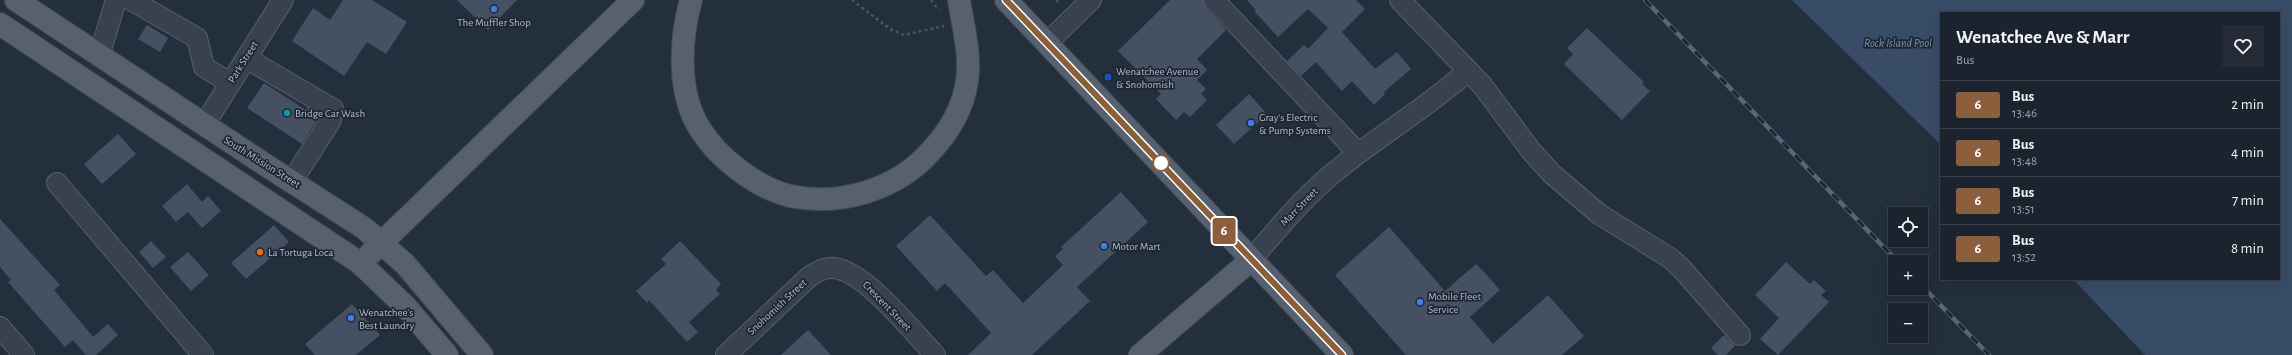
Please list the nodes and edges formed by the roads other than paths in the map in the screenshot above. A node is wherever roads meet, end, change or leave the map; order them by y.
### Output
1 (6, 0) edge
2 (16, 0) edge
3 (116, 0) edge
4 (131, 0) edge
5 (283, 0) edge
6 (633, 0) edge
7 (691, 0) edge
8 (959, 0) edge
9 (1006, 0) edge
10 (1091, 0) edge
11 (1214, 0) edge
12 (1400, 0) edge
13 (0, 6) edge
14 (0, 24) edge
15 (1048, 42) junction
16 (99, 56) junction
17 (246, 58) junction
18 (1468, 71) junction
19 (230, 84) junction
20 (204, 125) junction
21 (1358, 153) junction
22 (292, 181) junction
23 (57, 183) dead end
24 (382, 243) junction
25 (1251, 260) junction
26 (360, 263) junction
27 (832, 268) joint
28 (0, 326) edge
29 (1740, 335) dead end
30 (24, 355) edge
31 (203, 355) edge
32 (447, 355) edge
33 (482, 355) edge
34 (726, 355) edge
35 (934, 355) edge
36 (1140, 355) edge
37 (1342, 355) edge

1 - 13 main road
2 - 16 main road, South Mission Street
3 - 16 street
4 - 19 street
5 - 17 street, Park Street
6 - 24 main road
7 - 8 main road
9 - 15 main road
10 - 15 street
11 - 21 street
12 - 18 street
14 - 26 main road
15 - 25 main road
16 - 20 main road, South Mission Street
17 - 19 street, Park Street
17 - 22 street
18 - 21 street, Marr Street
18 - 29 street
19 - 20 street, Park Street
20 - 22 main road, South Mission Street
21 - 25 street, Marr Street
22 - 24 main road, South Mission Street
23 - 31 street
24 - 26 main road
24 - 33 main road, South Mission Street
25 - 36 main road, Marr Street
25 - 37 main road
26 - 32 main road
27 - 34 street, Snohomish Street
27 - 35 street, Crescent Street
28 - 30 street

